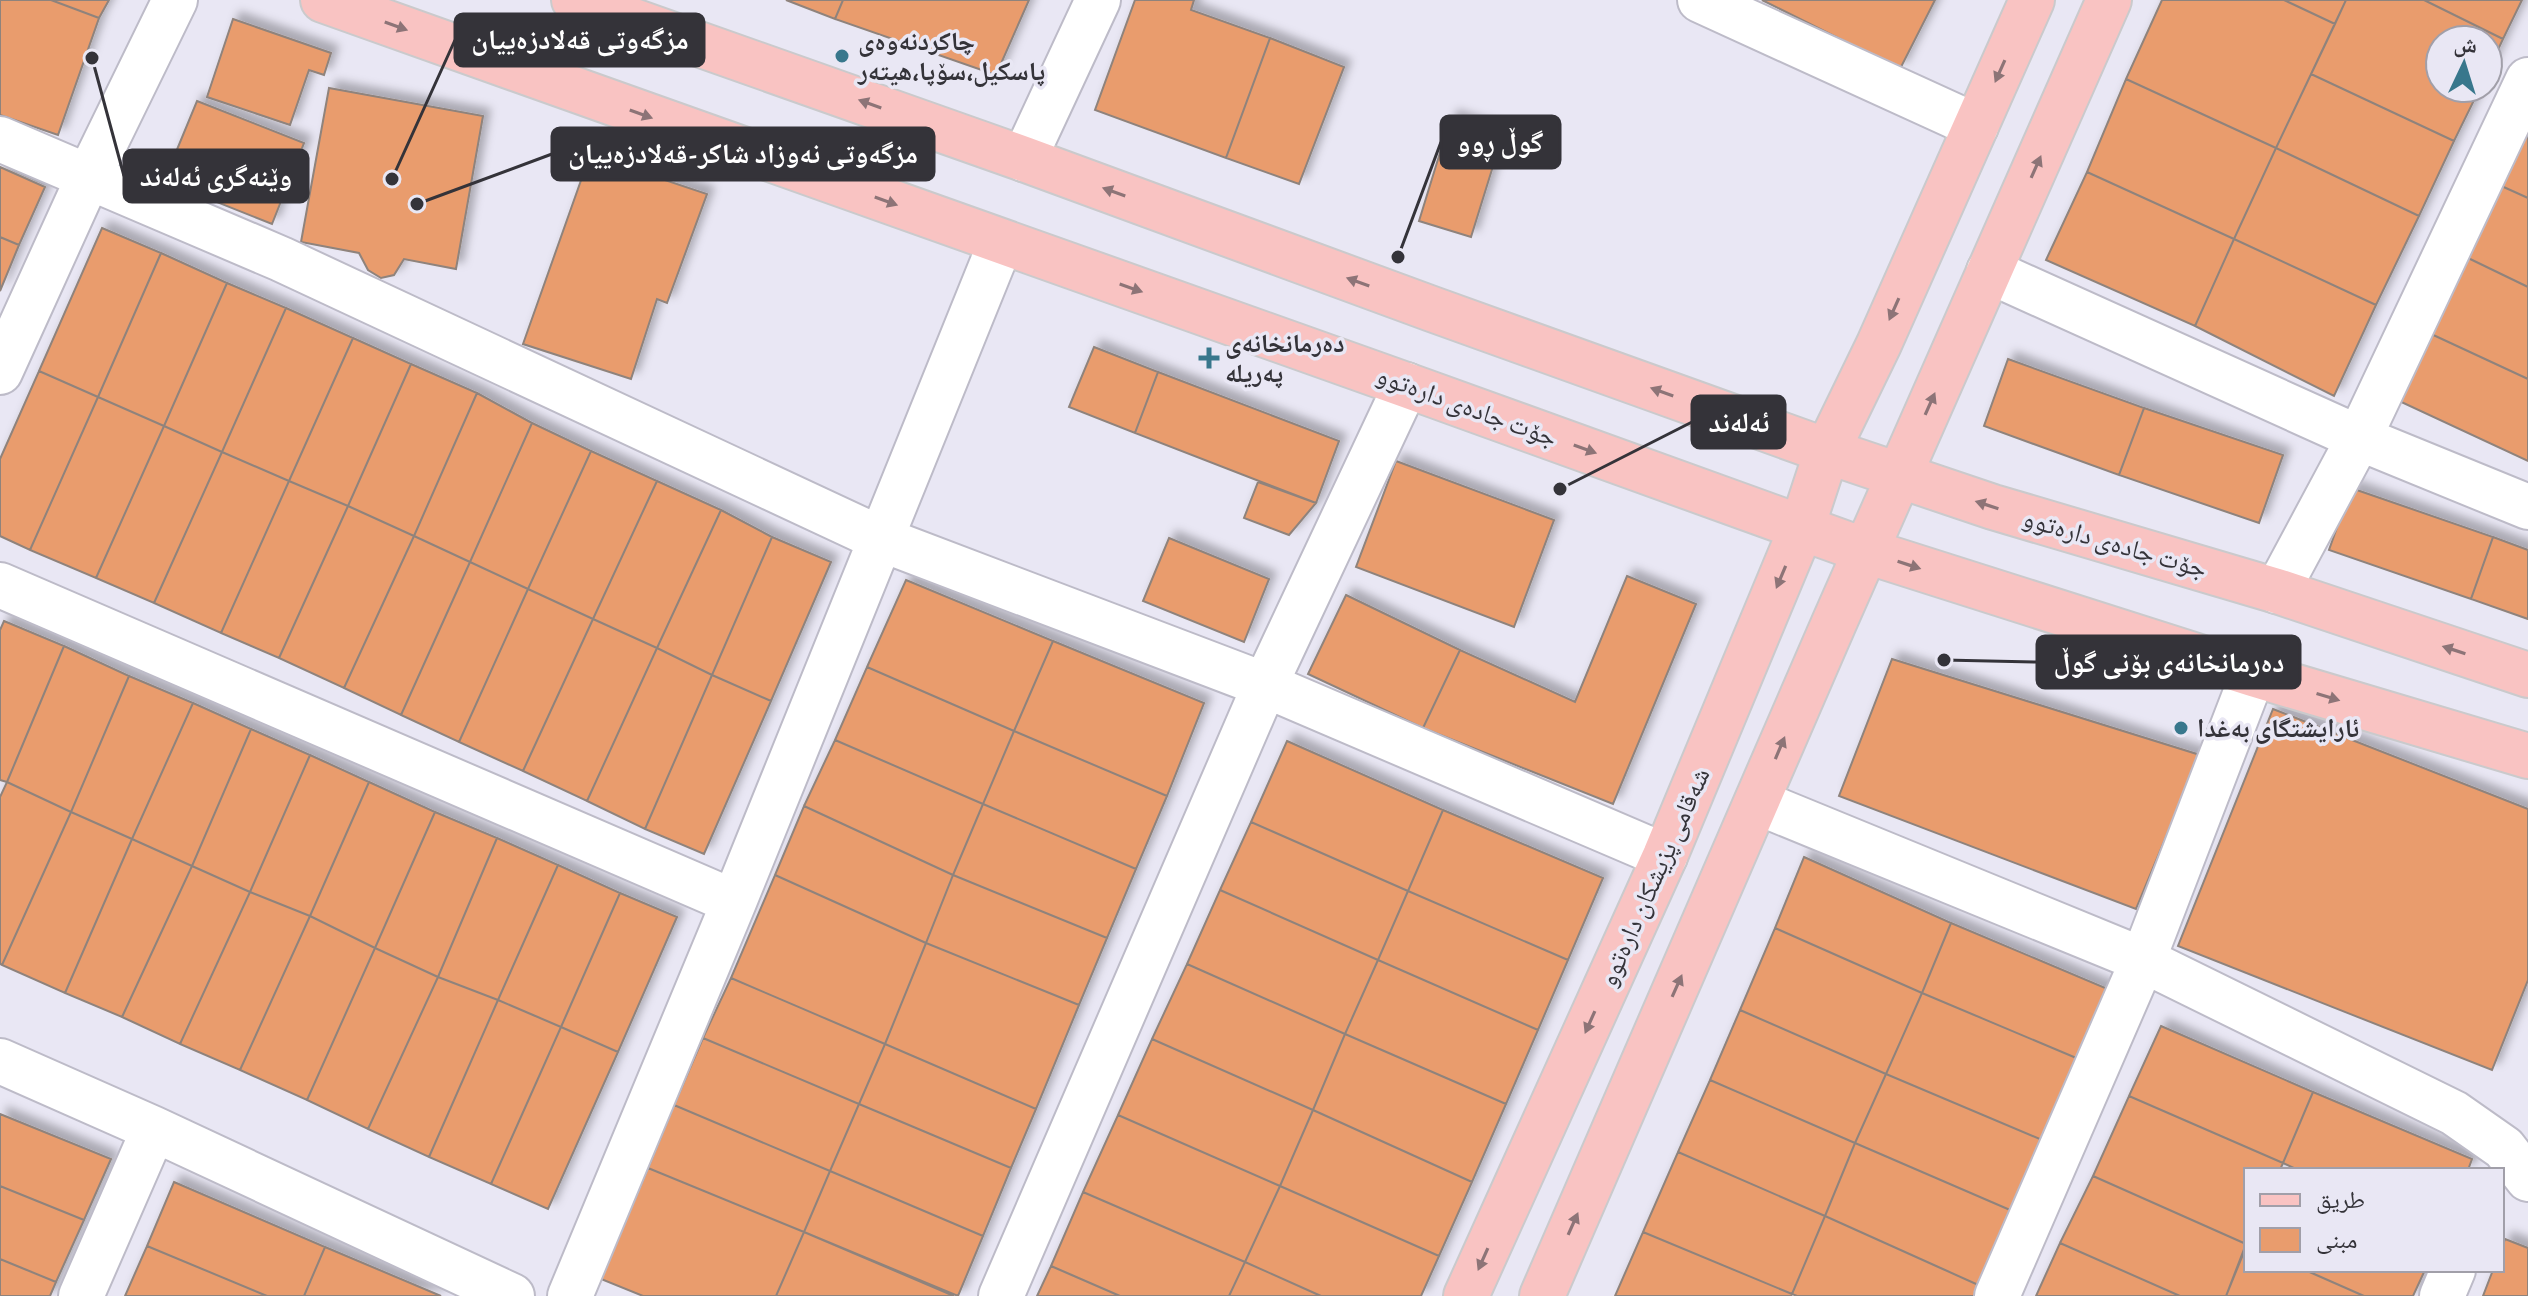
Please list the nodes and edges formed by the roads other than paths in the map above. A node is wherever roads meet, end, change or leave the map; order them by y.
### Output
1 (175, 0) edge
2 (323, 0) edge
3 (574, 0) edge
4 (1098, 0) edge
5 (1700, 0) edge
6 (2032, 0) edge
7 (2109, 0) edge
8 (629, 9) edge
9 (2528, 80) edge
10 (1976, 126) junction
11 (0, 139) edge
12 (1024, 159) junction
13 (89, 176) junction
14 (1001, 242) junction
15 (1989, 271) junction
16 (0, 372) edge
17 (1406, 385) junction
18 (2359, 438) junction
19 (1827, 451) junction
20 (1898, 476) junction
21 (2528, 507) edge
22 (1802, 527) junction
23 (881, 539) junction
24 (1866, 551) junction
25 (0, 585) edge
26 (2277, 591) junction
27 (2253, 674) junction
28 (2528, 675) edge
29 (1265, 685) junction
30 (2528, 756) edge
31 (1757, 802) junction
32 (1665, 856) junction
33 (734, 902) junction
34 (2143, 960) junction
35 (0, 1061) edge
36 (154, 1129) junction
37 (2509, 1166) edge
38 (2452, 1272) edge
39 (81, 1296) edge
40 (512, 1296) edge
41 (570, 1296) edge
42 (1001, 1296) edge
43 (1466, 1296) edge
44 (1542, 1296) edge
45 (1997, 1296) edge
46 (2442, 1296) edge

1 - 13 street
2 -> 14 main road, جۆت جادەی دارەتوو
3 - 8 main road, جۆت جادەی دارەتوو
4 - 12 street
5 - 10 street
6 -> 10 main road, شەقامی پزیشکان دارەتوو
15 -> 7 main road
12 -> 8 main road, جۆت جادەی دارەتوو
9 - 18 street
10 -> 19 main road, شەقامی پزیشکان دارەتوو
11 - 13 street
19 -> 12 main road, جۆت جادەی دارەتوو
13 - 16 street
13 - 23 street
14 -> 17 main road, جۆت جادەی دارەتوو
14 - 23 street
15 - 18 street
20 -> 15 main road
17 -> 22 main road, جۆت جادەی دارەتوو
17 - 29 street
18 - 21 street
18 - 26 street
19 - 20 main road, جۆت جادەی دارەتوو
19 - 22 main road, شەقامی پزیشکان دارەتوو
20 - 24 main road
26 -> 20 main road, جۆت جادەی دارەتوو
22 - 24 main road, جۆت جادەی دارەتوو
22 -> 32 main road, شەقامی پزیشکان دارەتوو
23 - 29 street
23 - 33 street
24 -> 27 main road, جۆت جادەی دارەتوو
31 -> 24 main road
25 - 33 street
28 -> 26 main road, جۆت جادەی دارەتوو
27 -> 30 main road, جۆت جادەی دارەتوو
27 - 34 street
29 - 32 street
29 - 42 street
31 - 34 street
44 -> 31 main road
32 -> 43 main road, شەقامی پزیشکان دارەتوو
33 - 41 street
34 - 37 street
34 - 45 street
35 - 36 street
36 - 39 street
36 - 40 street
38 - 46 street

